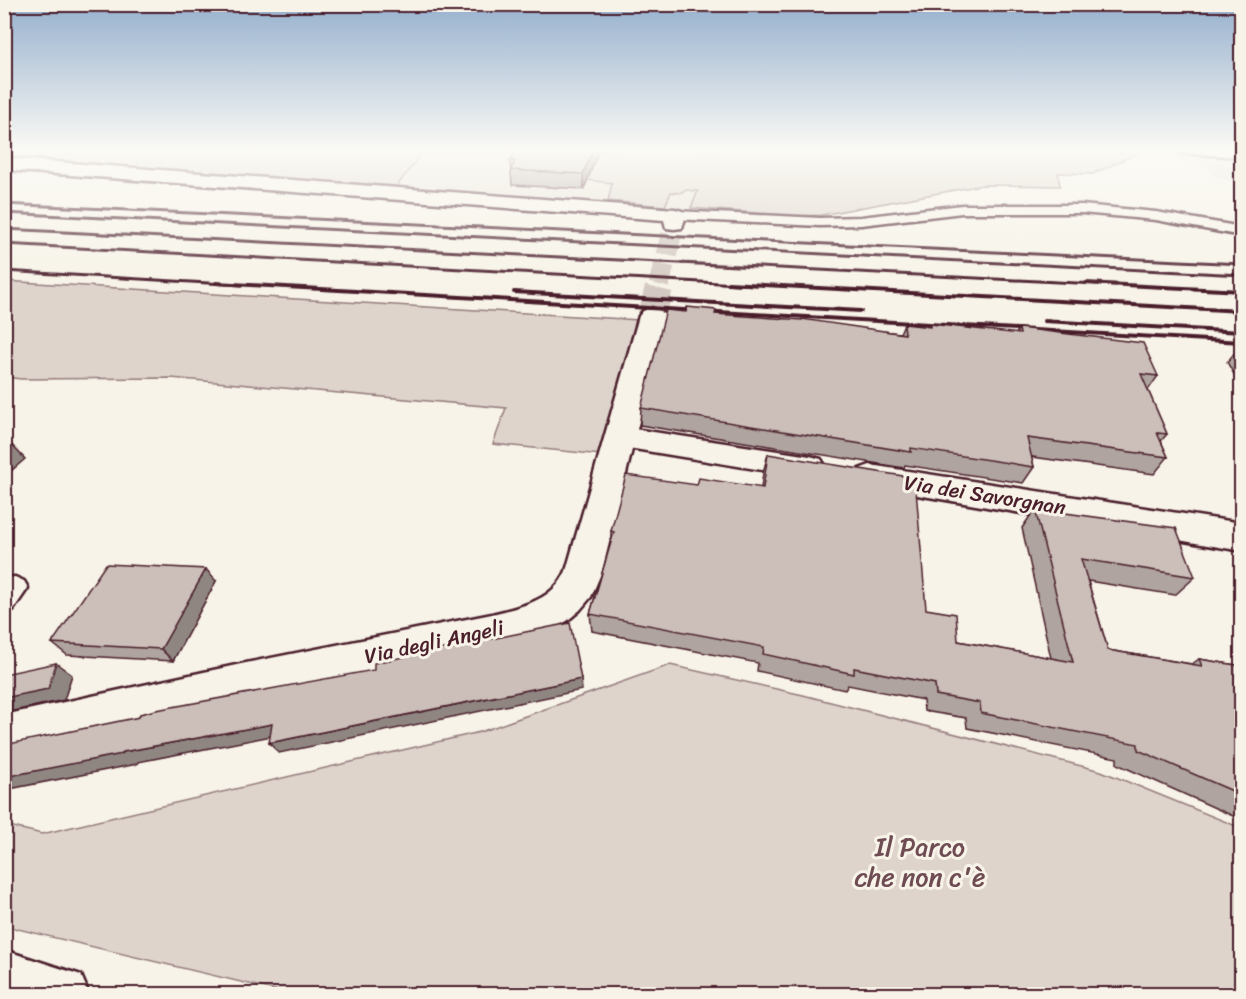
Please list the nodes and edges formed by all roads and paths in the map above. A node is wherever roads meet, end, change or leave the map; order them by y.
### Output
1 (389, 196) edge
2 (674, 219) joint
3 (1242, 232) edge
4 (652, 316) tunnel mouth
5 (621, 438) junction
6 (1242, 537) edge
7 (4, 589) edge
8 (4, 602) edge
9 (4, 736) edge
10 (4, 976) edge
11 (62, 994) edge

1 - 2 street
2 - 3 lane
4 - 5 street, Via degli Angeli
5 - 6 street, Via dei Savorgnan
5 - 9 street, Via degli Angeli
7 - 8 lane
10 - 11 street

